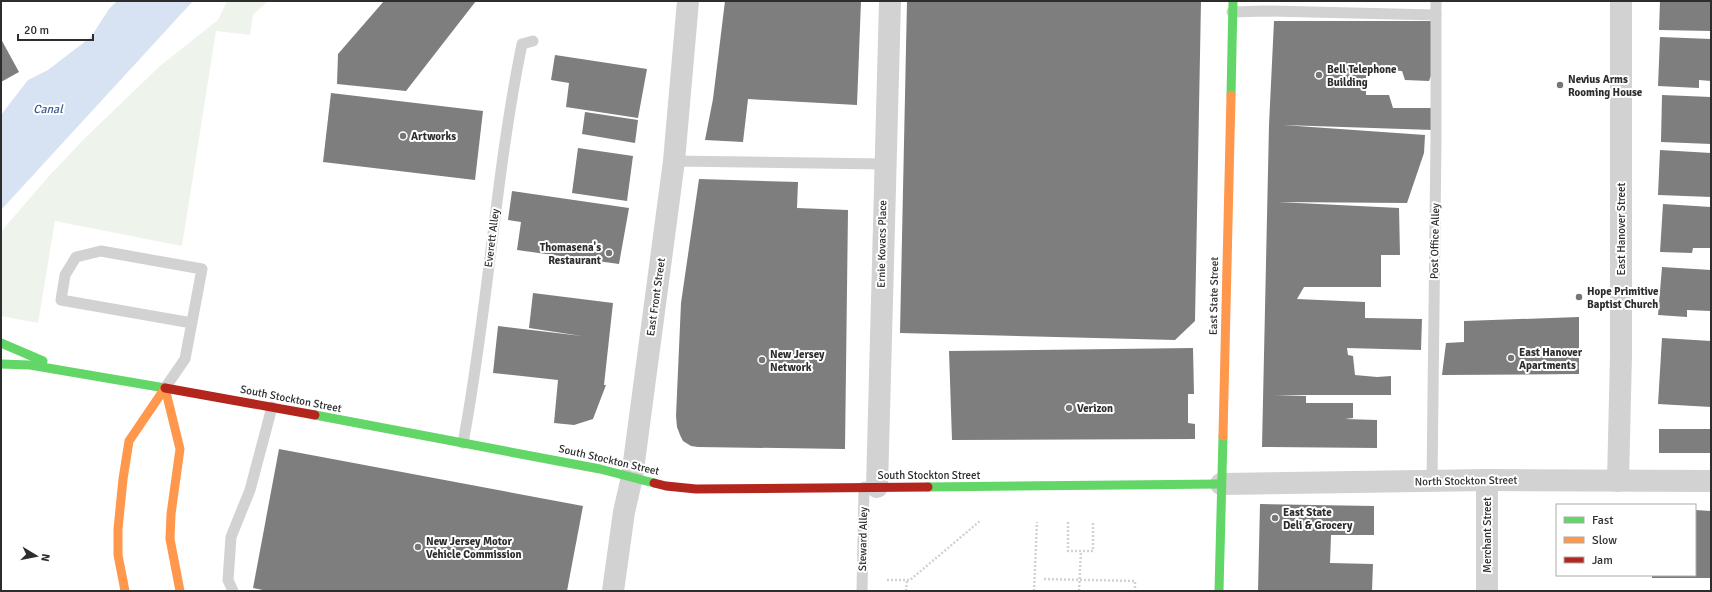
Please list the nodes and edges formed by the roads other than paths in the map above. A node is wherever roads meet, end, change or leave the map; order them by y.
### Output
1 (688, 1) edge
2 (890, 1) edge
3 (1436, 1) edge
4 (1621, 1) edge
5 (1233, 6) edge
6 (1436, 15) junction
7 (533, 41) dead end
8 (674, 161) junction
9 (884, 164) junction
10 (192, 323) junction
11 (1, 343) edge
12 (1, 364) edge
13 (30, 365) junction
14 (66, 371) junction
15 (13, 374) dead end
16 (165, 388) junction
17 (272, 407) junction
18 (463, 443) junction
19 (632, 477) junction
20 (1487, 480) junction
21 (1432, 481) junction
22 (1618, 481) junction
23 (1711, 481) edge
24 (1221, 484) junction
25 (870, 487) junction
26 (125, 591) edge
27 (180, 591) edge
28 (233, 591) edge
29 (613, 591) edge
30 (862, 591) edge
31 (1219, 591) edge
32 (1487, 591) edge

1 - 8 street, East Front Street
2 - 9 street, Ernie Kovacs Place
3 - 6 lane, Post Office Alley
4 - 22 street, East Hanover Street
5 - 6 lane
5 - 24 main road, East State Street
6 - 21 lane, Post Office Alley
7 - 18 lane, Everett Alley
8 - 9 lane
8 - 19 street, East Front Street
9 - 25 street, Ernie Kovacs Place
10 - 10 lane
10 - 16 lane
11 - 14 main road
12 - 13 main road, South Stockton Street
13 - 14 main road, South Stockton Street
13 - 15 main road
14 - 16 main road, South Stockton Street
16 - 17 main road, South Stockton Street
16 - 26 main road
16 - 27 main road
17 - 18 main road, South Stockton Street
17 - 28 lane
18 - 19 main road, South Stockton Street
19 - 25 main road, South Stockton Street
19 - 29 street, East Front Street
20 - 21 street, North Stockton Street
20 - 22 street, North Stockton Street
20 - 32 street, Merchant Street
21 - 24 street, North Stockton Street
22 - 23 street, North Stockton Street
24 - 25 main road, South Stockton Street
24 - 31 main road, East State Street
25 - 30 lane, Steward Alley

